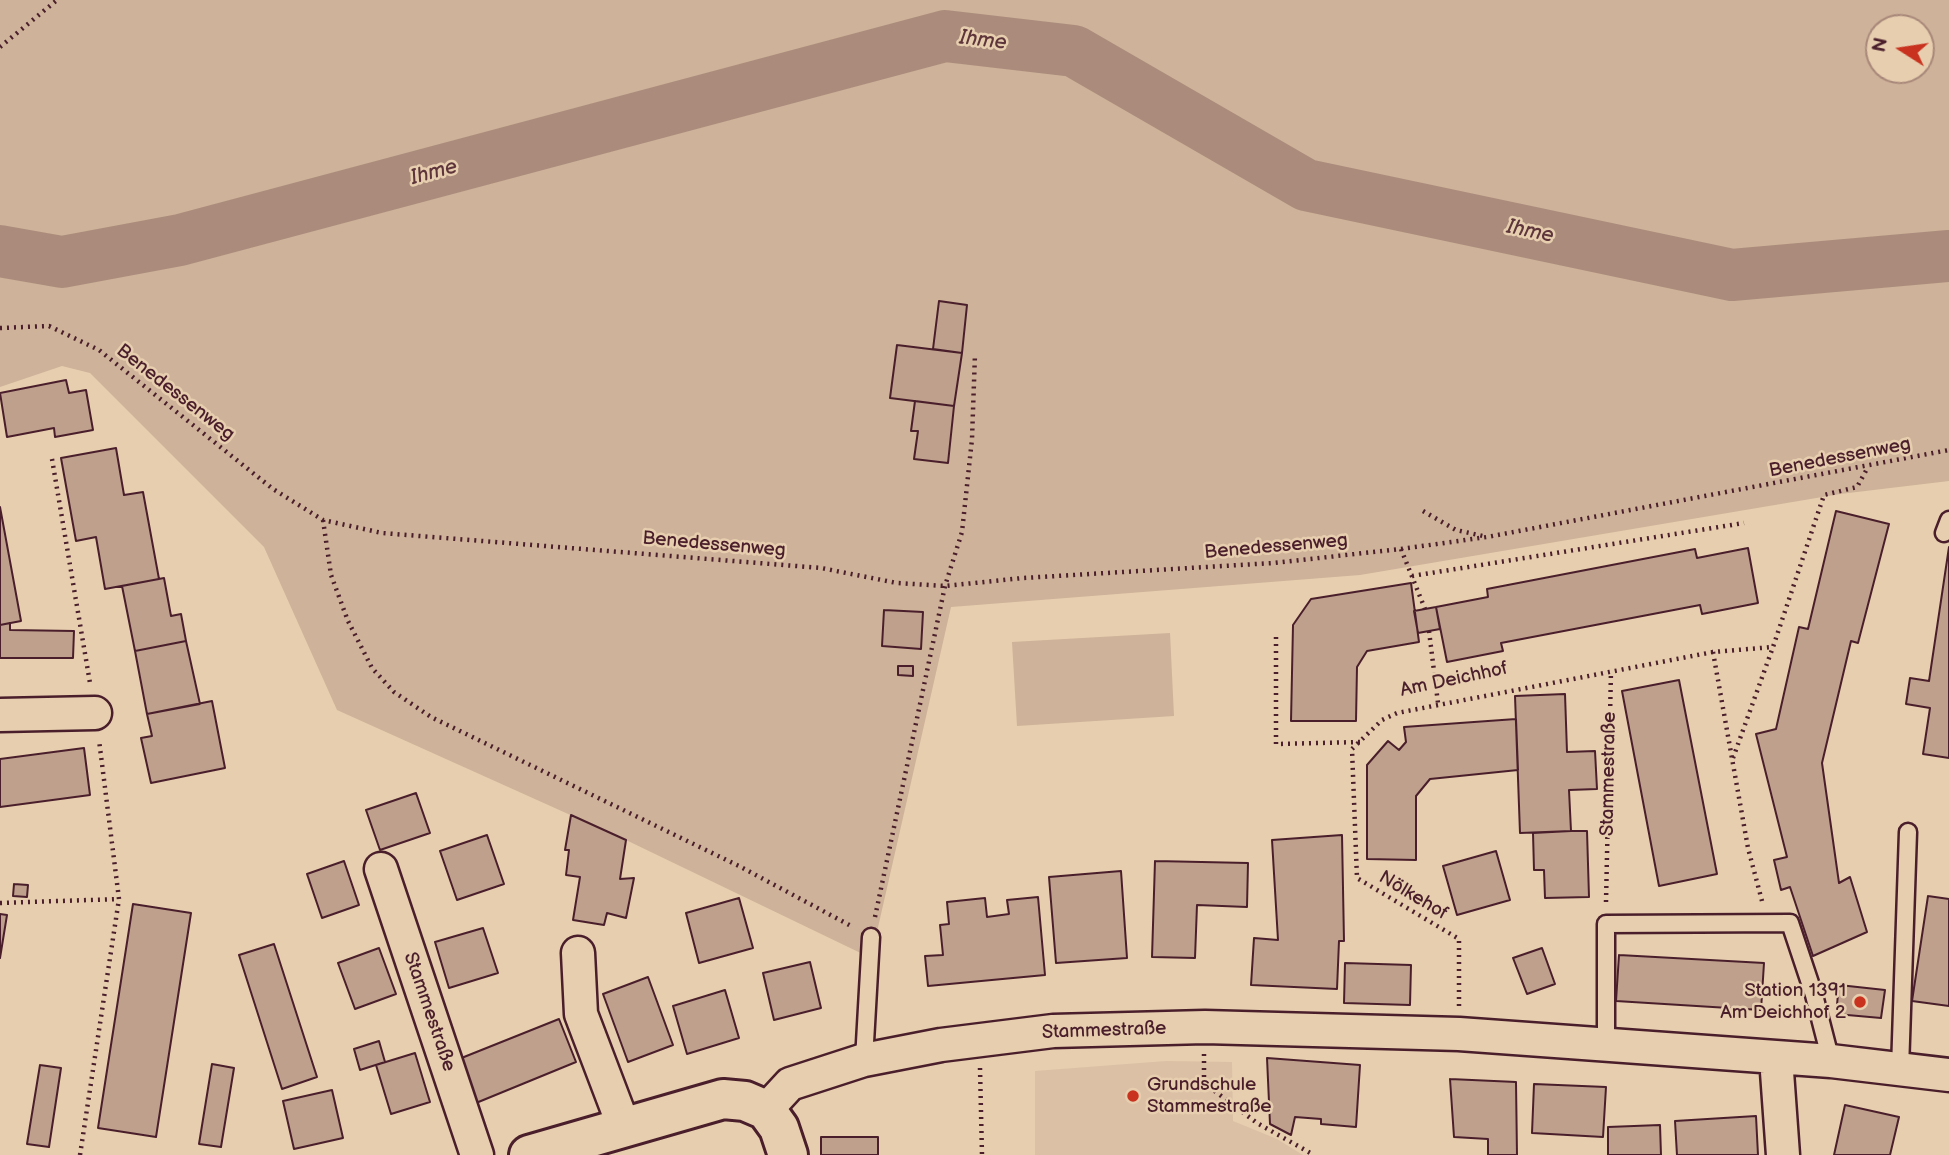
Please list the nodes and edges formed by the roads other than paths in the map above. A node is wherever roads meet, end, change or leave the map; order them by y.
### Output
1 (95, 713) road end
2 (0, 715) edge
3 (1908, 832) dead end
4 (381, 869) dead end
5 (871, 937) road end
6 (578, 953) dead end
7 (1606, 1044) junction
8 (1776, 1058) junction
9 (864, 1060) junction
10 (1831, 1061) junction
11 (1900, 1069) junction
12 (1949, 1075) edge
13 (766, 1110) junction
14 (611, 1138) edge
15 (477, 1155) edge
16 (529, 1155) edge
17 (788, 1155) edge
18 (1783, 1155) edge

1 - 2 street
3 - 11 lane
4 - 15 street, Stammestraße
5 - 9 lane
6 - 14 street
7 - 8 street, Stammestraße
7 - 9 street, Stammestraße
7 - 10 lane
8 - 10 street, Stammestraße
8 - 18 street
9 - 13 street, Stammestraße
10 - 11 street, Stammestraße
11 - 12 street, Stammestraße
13 - 14 street
13 - 17 street
14 - 16 street

